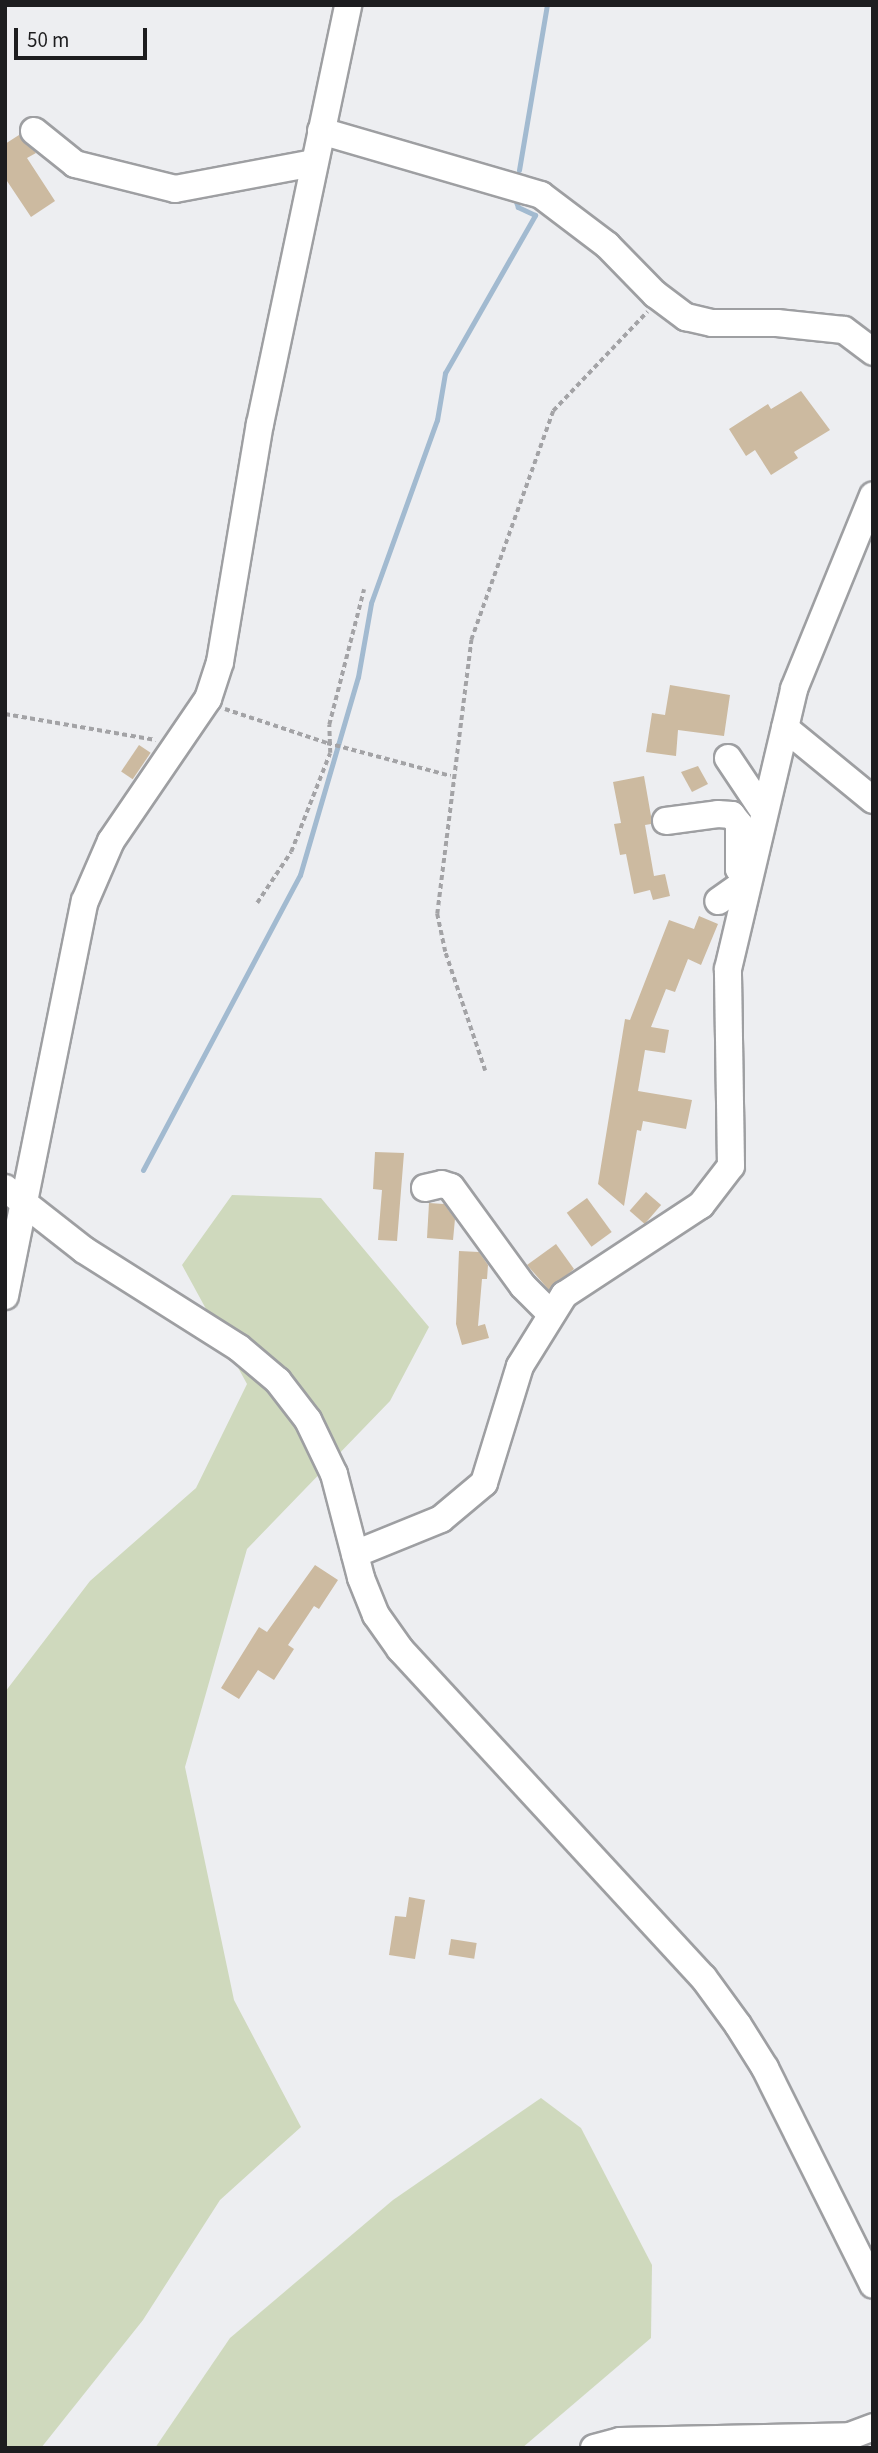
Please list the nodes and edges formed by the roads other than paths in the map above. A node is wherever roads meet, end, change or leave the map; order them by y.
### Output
1 (348, 5) edge
2 (34, 131) dead end
3 (321, 131) junction
4 (314, 163) junction
5 (873, 352) edge
6 (873, 495) edge
7 (785, 728) junction
8 (728, 758) dead end
9 (873, 800) edge
10 (764, 812) junction
11 (666, 821) dead end
12 (747, 881) junction
13 (718, 901) dead end
14 (425, 1188) dead end
15 (14, 1196) edge
16 (5, 1296) edge
17 (551, 1314) junction
18 (355, 1554) junction
19 (873, 2285) edge
20 (873, 2427) edge
21 (818, 2442) edge
22 (594, 2448) edge

1 - 3 street
2 - 4 street
3 - 4 street
3 - 5 street
4 - 15 street
6 - 7 street
7 - 9 street
7 - 10 street
8 - 10 street
10 - 12 street
11 - 12 street
12 - 13 street
12 - 17 street
14 - 17 street
15 - 16 street
15 - 18 street
17 - 18 street
18 - 19 street
20 - 21 street
21 - 22 street

